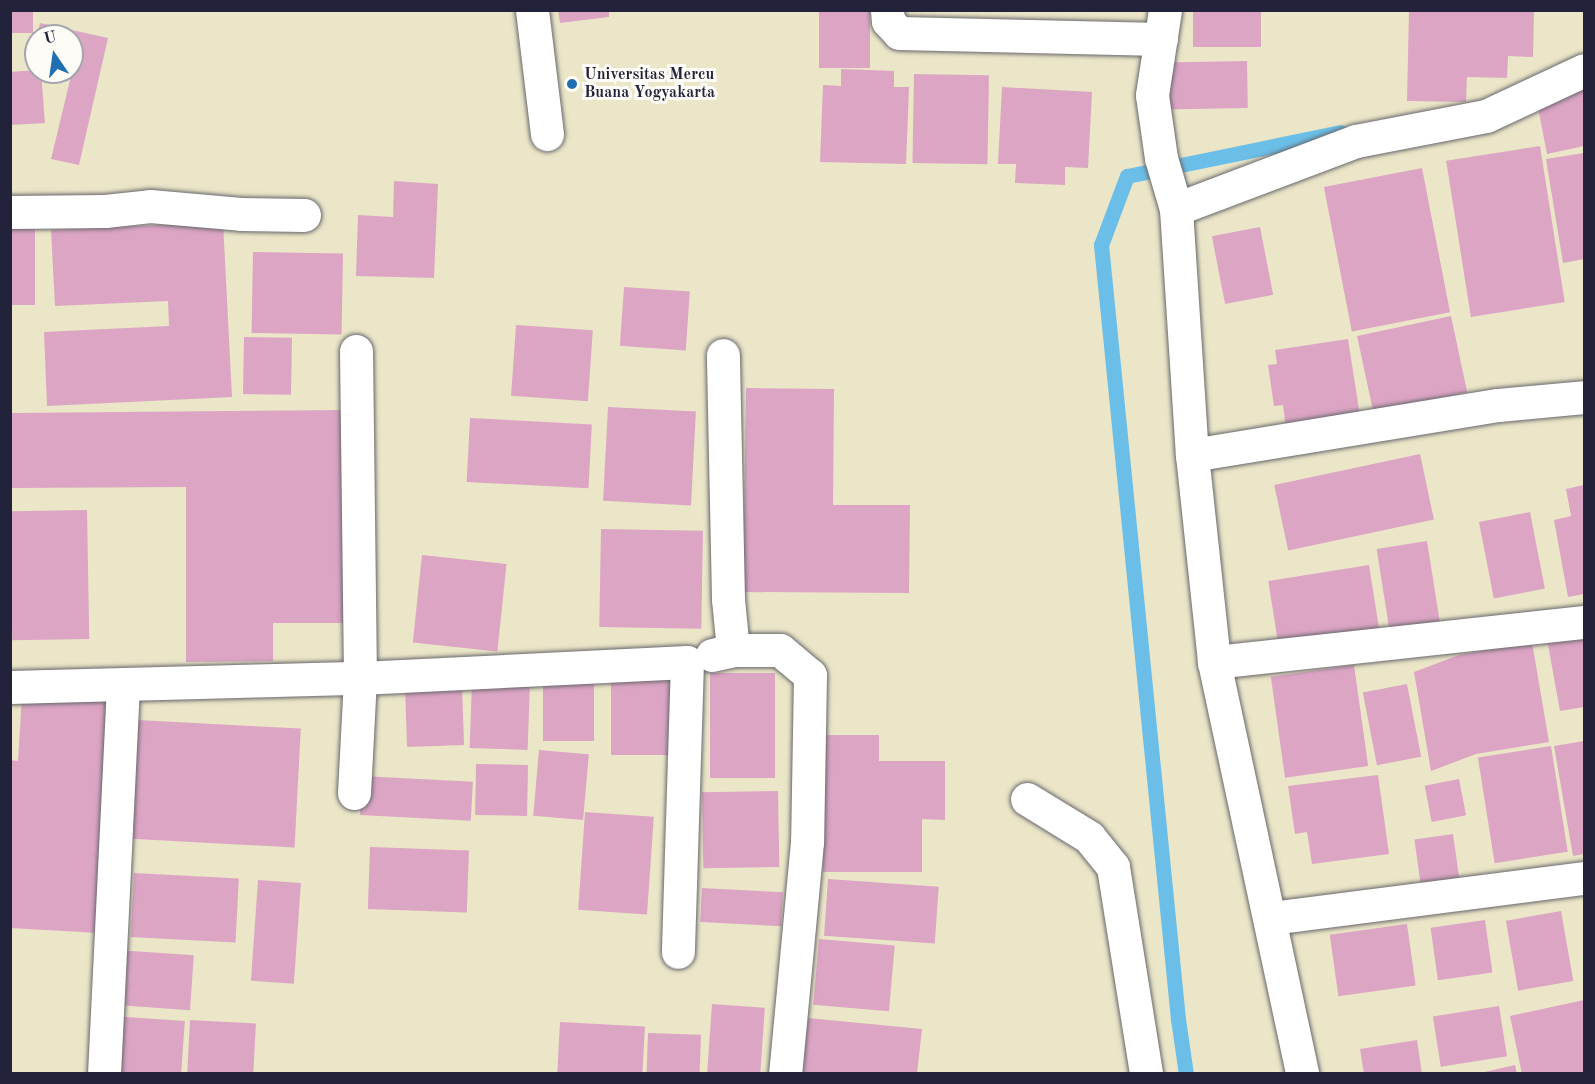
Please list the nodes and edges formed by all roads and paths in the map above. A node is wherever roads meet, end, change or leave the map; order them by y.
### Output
1 (532, 10) edge
2 (887, 10) edge
3 (1163, 25) edge
4 (1584, 70) edge
5 (547, 134) dead end
6 (1176, 209) junction
7 (10, 212) edge
8 (304, 216) dead end
9 (356, 351) dead end
10 (723, 355) dead end
11 (1584, 397) edge
12 (1192, 455) junction
13 (1584, 622) edge
14 (733, 650) junction
15 (687, 662) junction
16 (1214, 663) junction
17 (360, 678) junction
18 (123, 685) junction
19 (10, 687) edge
20 (354, 793) dead end
21 (1027, 799) dead end
22 (1584, 878) edge
23 (1271, 918) junction
24 (678, 952) dead end
25 (104, 1074) edge
26 (786, 1074) edge
27 (1146, 1074) edge
28 (1302, 1074) edge

1 - 5 street
2 - 3 street
3 - 6 street
4 - 6 street
6 - 12 street
7 - 8 street
9 - 17 street
10 - 14 street
11 - 12 street
12 - 16 street
13 - 16 street
14 - 15 street
14 - 26 street
15 - 17 street
15 - 24 street
16 - 23 street
17 - 18 street
17 - 20 street
18 - 19 street
18 - 25 street
21 - 27 street
22 - 23 street
23 - 28 street

